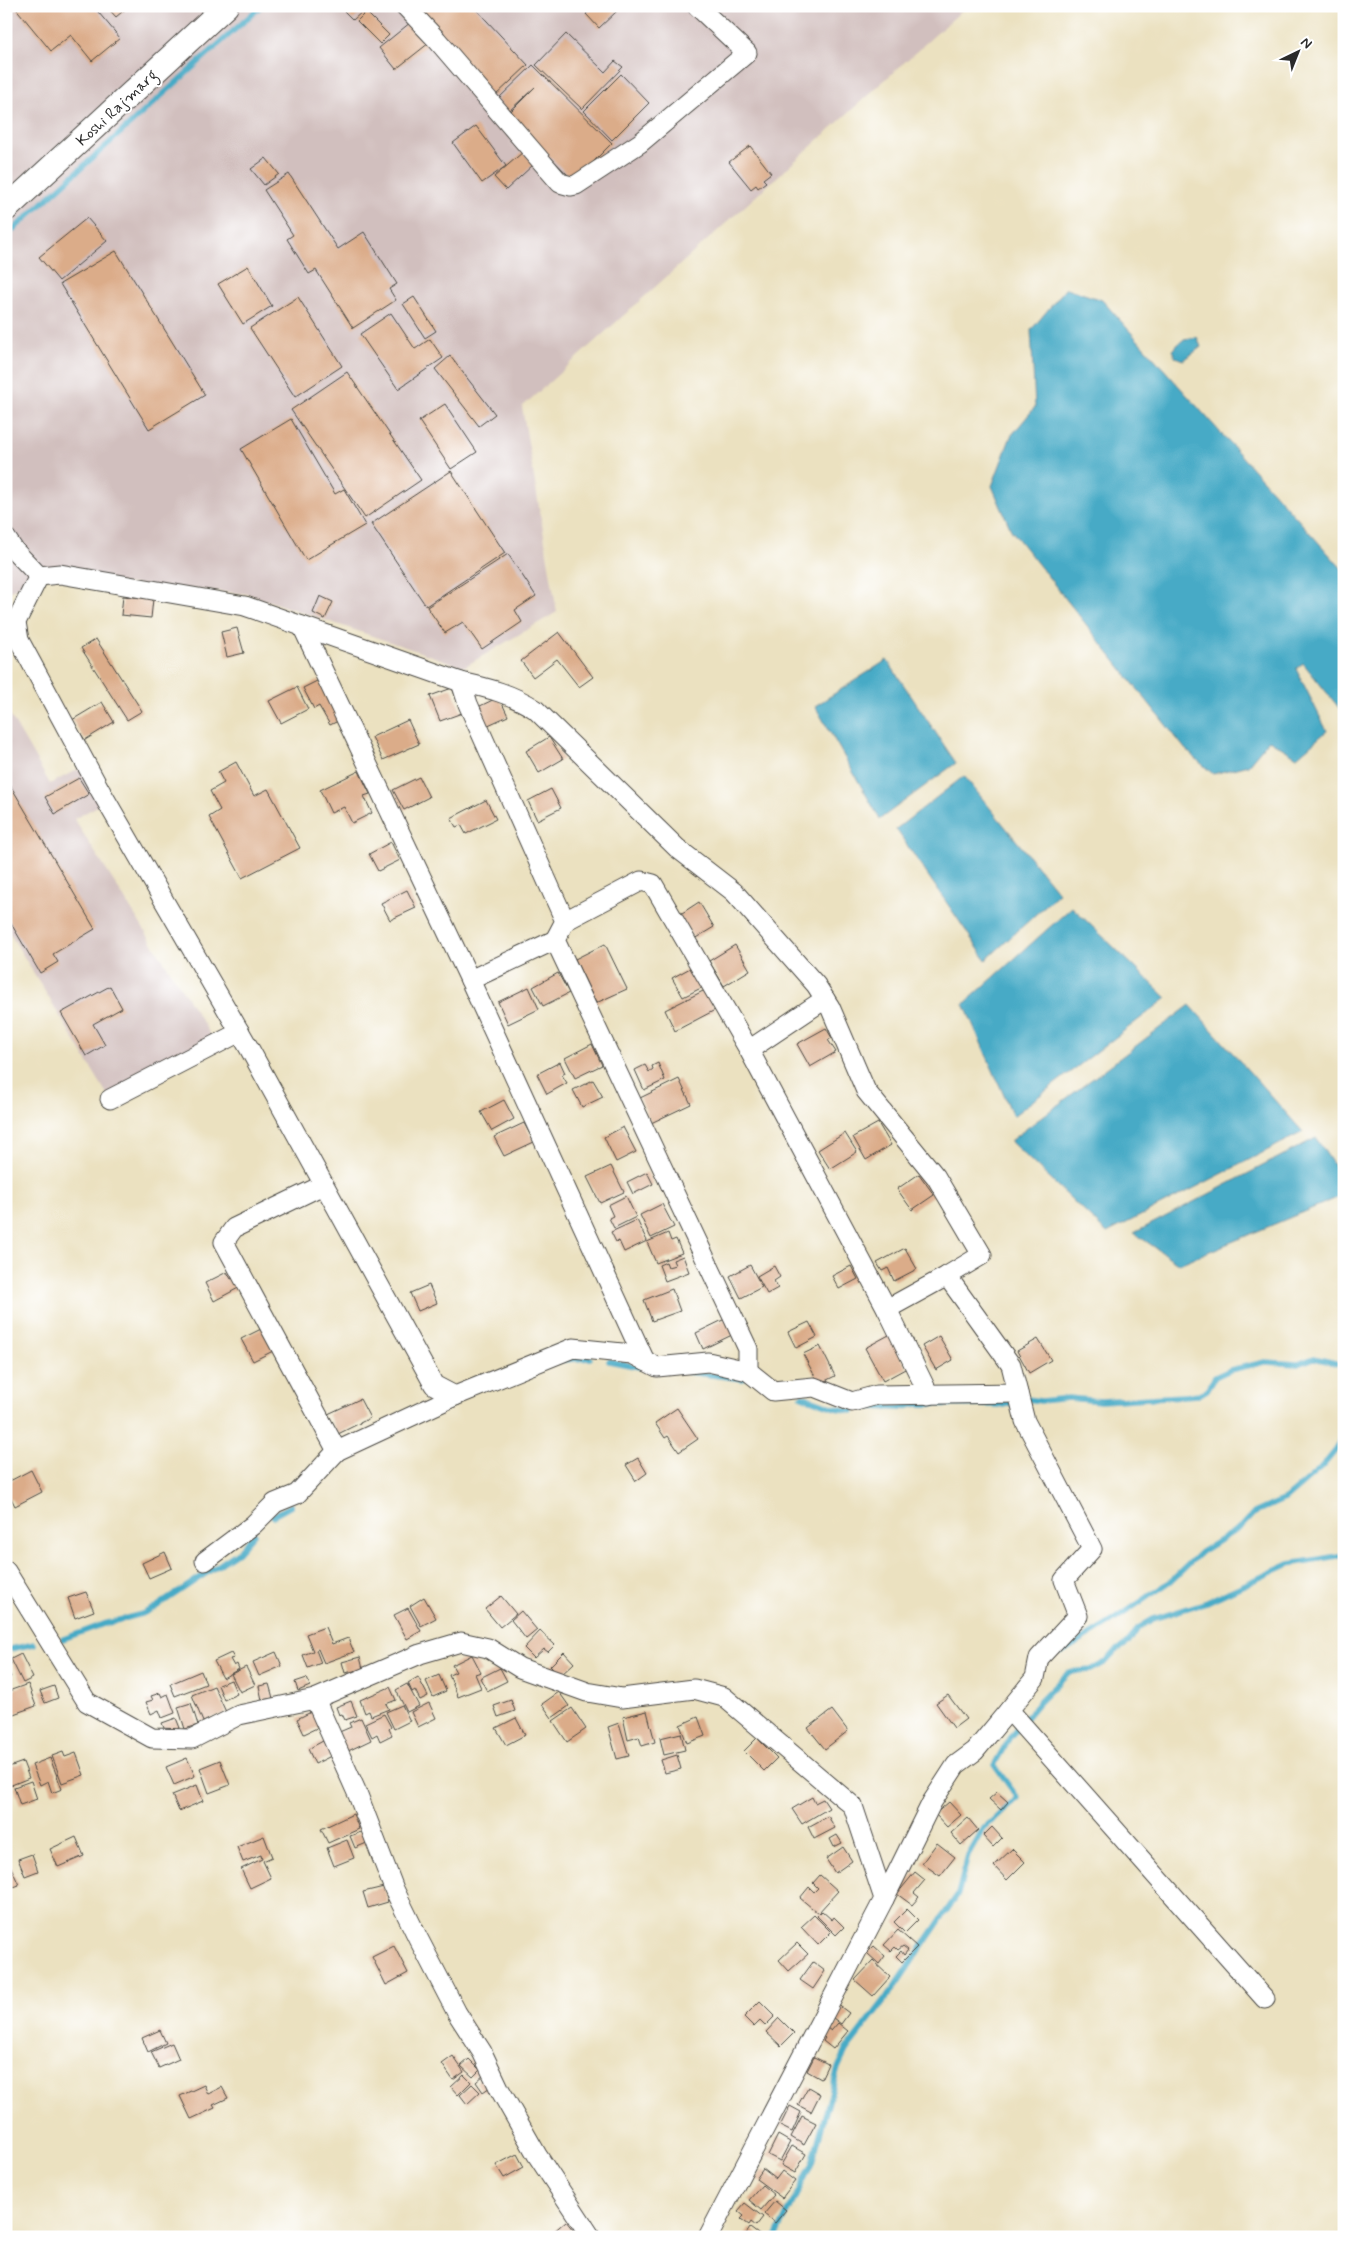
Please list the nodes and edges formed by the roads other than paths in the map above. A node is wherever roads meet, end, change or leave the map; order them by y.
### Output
1 (226, 6) edge
2 (405, 6) edge
3 (698, 6) edge
4 (6, 209) edge
5 (6, 538) edge
6 (39, 576) junction
7 (302, 626) junction
8 (461, 682) junction
9 (565, 921) junction
10 (555, 940) junction
11 (470, 980) junction
12 (825, 999) junction
13 (240, 1032) junction
14 (749, 1050) junction
15 (110, 1098) dead end
16 (324, 1186) junction
17 (947, 1276) junction
18 (887, 1309) junction
19 (644, 1360) junction
20 (748, 1371) junction
21 (1018, 1393) junction
22 (929, 1395) junction
23 (455, 1396) junction
24 (337, 1452) junction
25 (205, 1561) dead end
26 (6, 1571) edge
27 (315, 1699) junction
28 (1017, 1719) junction
29 (884, 1899) junction
30 (1265, 1999) dead end
31 (591, 2237) edge
32 (708, 2237) edge

1 - 4 main road, Koshi Rajmarg
2 - 3 street
5 - 6 street
6 - 7 street
6 - 13 street
7 - 8 street
7 - 11 street
8 - 9 street
8 - 12 street
9 - 10 street
9 - 14 street
10 - 11 street
10 - 20 street
11 - 19 street
12 - 14 street
12 - 17 street
13 - 15 street
13 - 16 street
14 - 18 street
16 - 23 street
16 - 24 street
17 - 18 street
17 - 21 street
18 - 22 street
19 - 20 street
19 - 23 street
20 - 22 street
21 - 22 street
21 - 28 street
23 - 24 street
24 - 25 street
26 - 27 street
27 - 29 street
27 - 31 street
28 - 29 street
28 - 30 street
29 - 32 street

